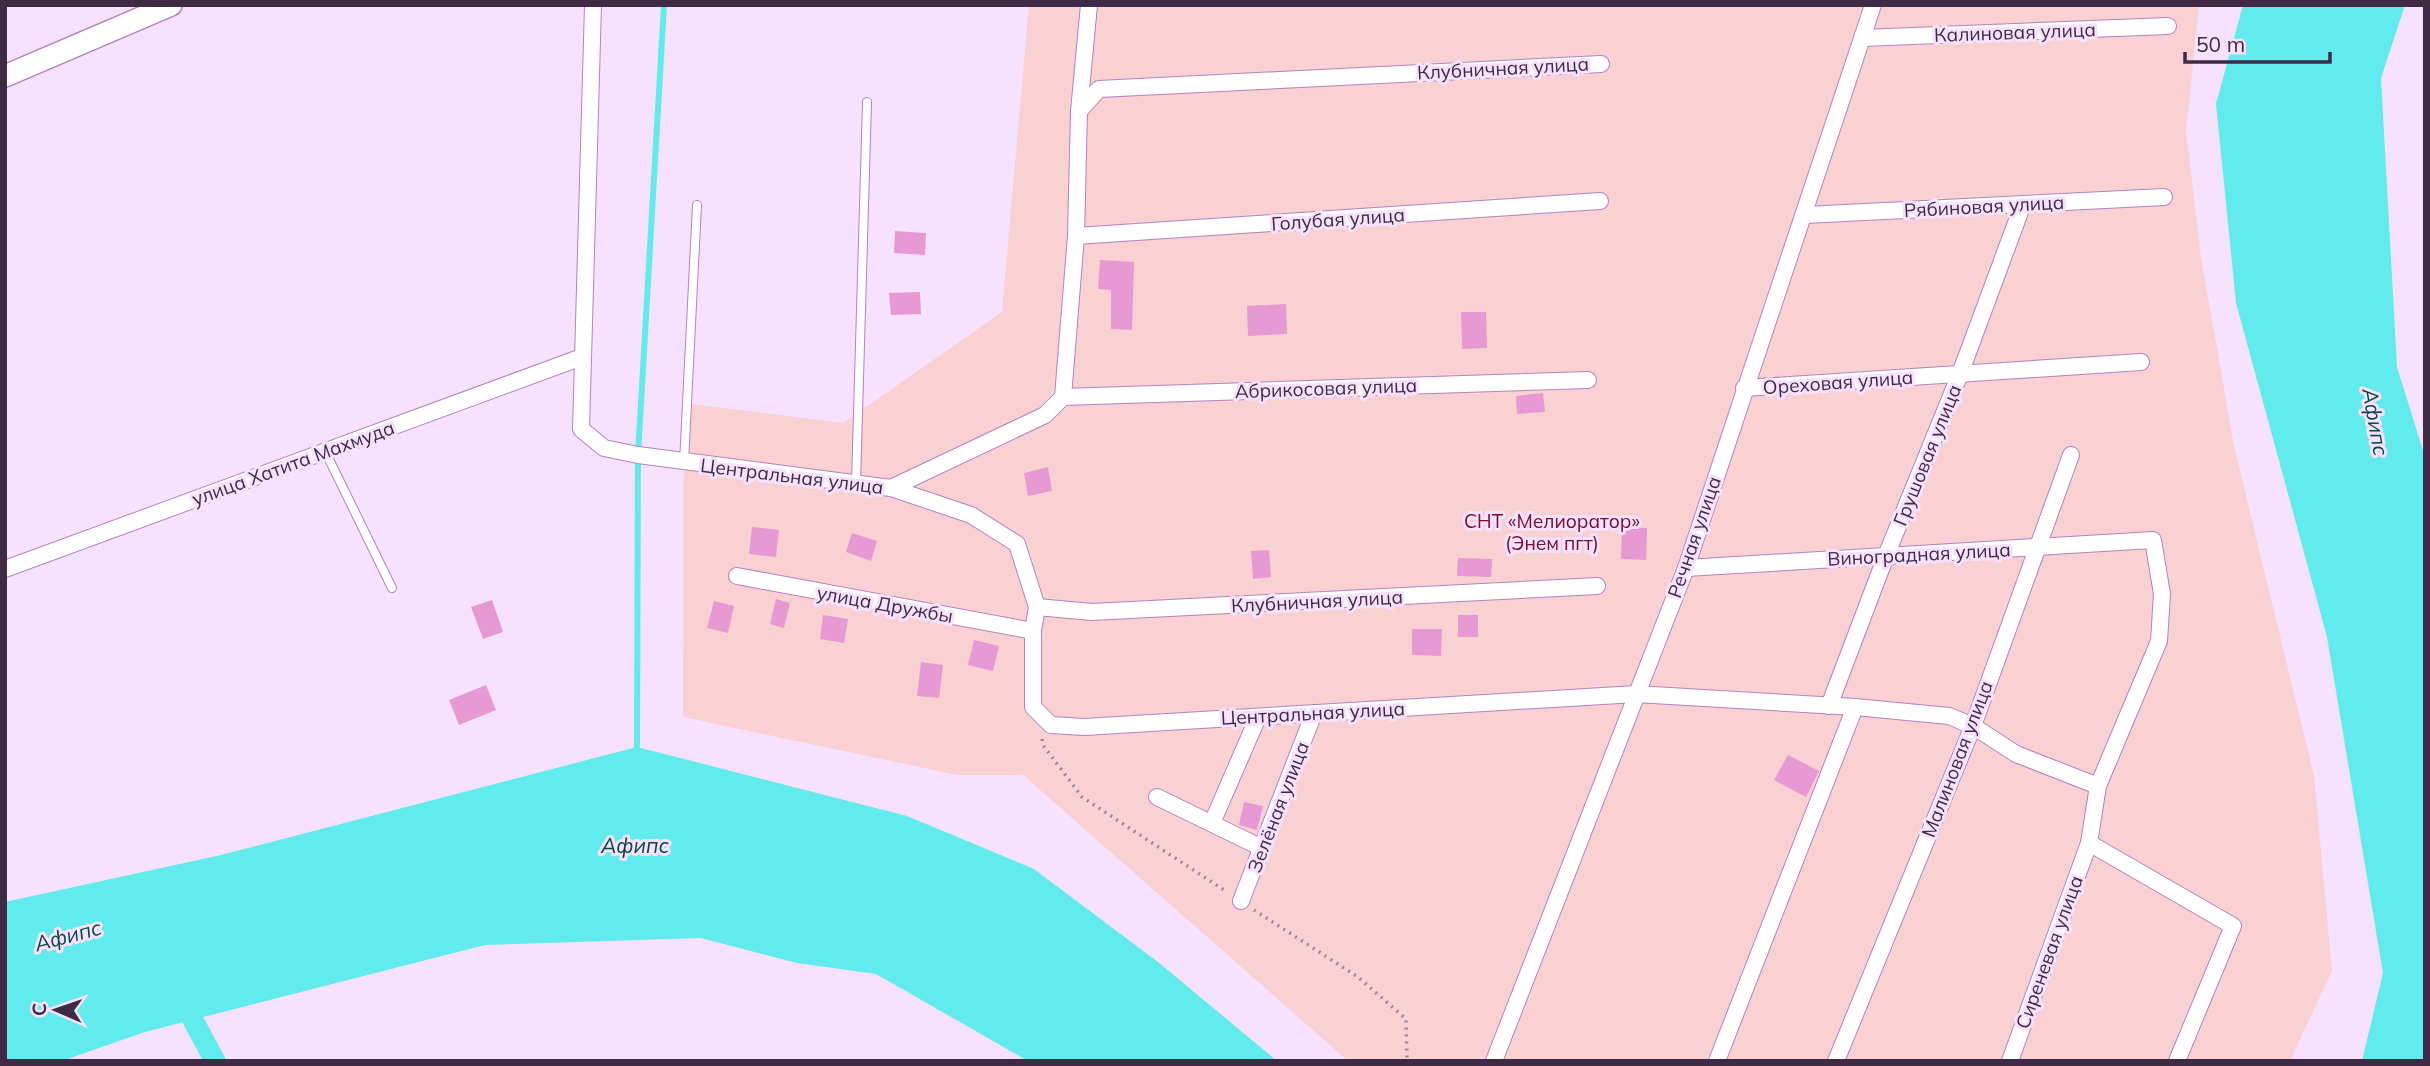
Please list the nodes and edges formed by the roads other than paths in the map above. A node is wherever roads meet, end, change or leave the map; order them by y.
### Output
1 (171, 5) edge
2 (593, 5) edge
3 (1089, 5) edge
4 (1873, 5) edge
5 (2168, 26) dead end
6 (1862, 38) junction
7 (1601, 64) dead end
8 (5, 76) edge
9 (867, 102) dead end
10 (1079, 111) junction
11 (2164, 197) dead end
12 (1600, 201) dead end
13 (2024, 204) junction
14 (697, 205) dead end
15 (1805, 215) junction
16 (1076, 236) junction
17 (582, 357) junction
18 (2141, 362) dead end
19 (1961, 374) junction
20 (1588, 380) dead end
21 (1744, 388) junction
22 (1063, 397) junction
23 (326, 451) junction
24 (2071, 454) dead end
25 (684, 463) junction
26 (856, 483) junction
27 (891, 488) junction
28 (2035, 548) junction
29 (1886, 556) junction
30 (1686, 568) junction
31 (5, 569) edge
32 (737, 576) dead end
33 (1597, 586) dead end
34 (392, 588) dead end
35 (1037, 607) junction
36 (1033, 631) junction
37 (1636, 694) junction
38 (1829, 706) junction
39 (1855, 707) junction
40 (1314, 713) junction
41 (1258, 717) junction
42 (1973, 726) junction
43 (2098, 786) junction
44 (1157, 797) dead end
45 (1212, 823) junction
46 (2089, 843) junction
47 (1262, 848) junction
48 (1241, 901) road end
49 (1494, 1061) edge
50 (1717, 1061) edge
51 (1836, 1061) edge
52 (2010, 1061) edge
53 (2177, 1061) edge

1 - 8 street
2 - 17 street
3 - 10 street
4 - 6 street, Речная улица
5 - 6 street, Калиновая улица
6 - 15 street, Речная улица
7 - 10 street, Клубничная улица
9 - 26 lane
10 - 16 street
11 - 13 street, Рябиновая улица
12 - 16 street, Голубая улица
13 - 15 street, Рябиновая улица
13 - 19 street, Грушовая улица
14 - 25 lane
15 - 21 street, Речная улица
16 - 22 street
17 - 23 street, улица Хатита Махмуда
17 - 25 street, Центральная улица
18 - 19 street, Ореховая улица
19 - 21 street, Ореховая улица
19 - 29 street, Грушовая улица
20 - 22 street, Абрикосовая улица
21 - 30 street, Речная улица
22 - 27 street
23 - 31 street, улица Хатита Махмуда
23 - 34 lane
24 - 28 street, Малиновая улица
25 - 26 street, Центральная улица
26 - 27 street, Центральная улица
27 - 35 street, Центральная улица
28 - 29 street, Виноградная улица
28 - 42 street, Малиновая улица
28 - 43 street, Виноградная улица
29 - 30 street, Виноградная улица
29 - 38 street, Грушовая улица
30 - 37 street, Речная улица
32 - 36 street, улица Дружбы
33 - 35 street, Клубничная улица
35 - 36 street, Центральная улица
36 - 41 street, Центральная улица
37 - 38 street, Центральная улица
37 - 40 street, Центральная улица
37 - 49 street, Речная улица
38 - 39 street, Центральная улица
39 - 42 street, Центральная улица
39 - 50 street
40 - 41 street, Центральная улица
40 - 47 street, Зелёная улица
41 - 45 street
42 - 43 street, Центральная улица
42 - 51 street, Малиновая улица
43 - 46 street
44 - 45 street
45 - 47 street
46 - 52 street, Сиреневая улица
46 - 53 street
47 - 48 street, Зелёная улица

